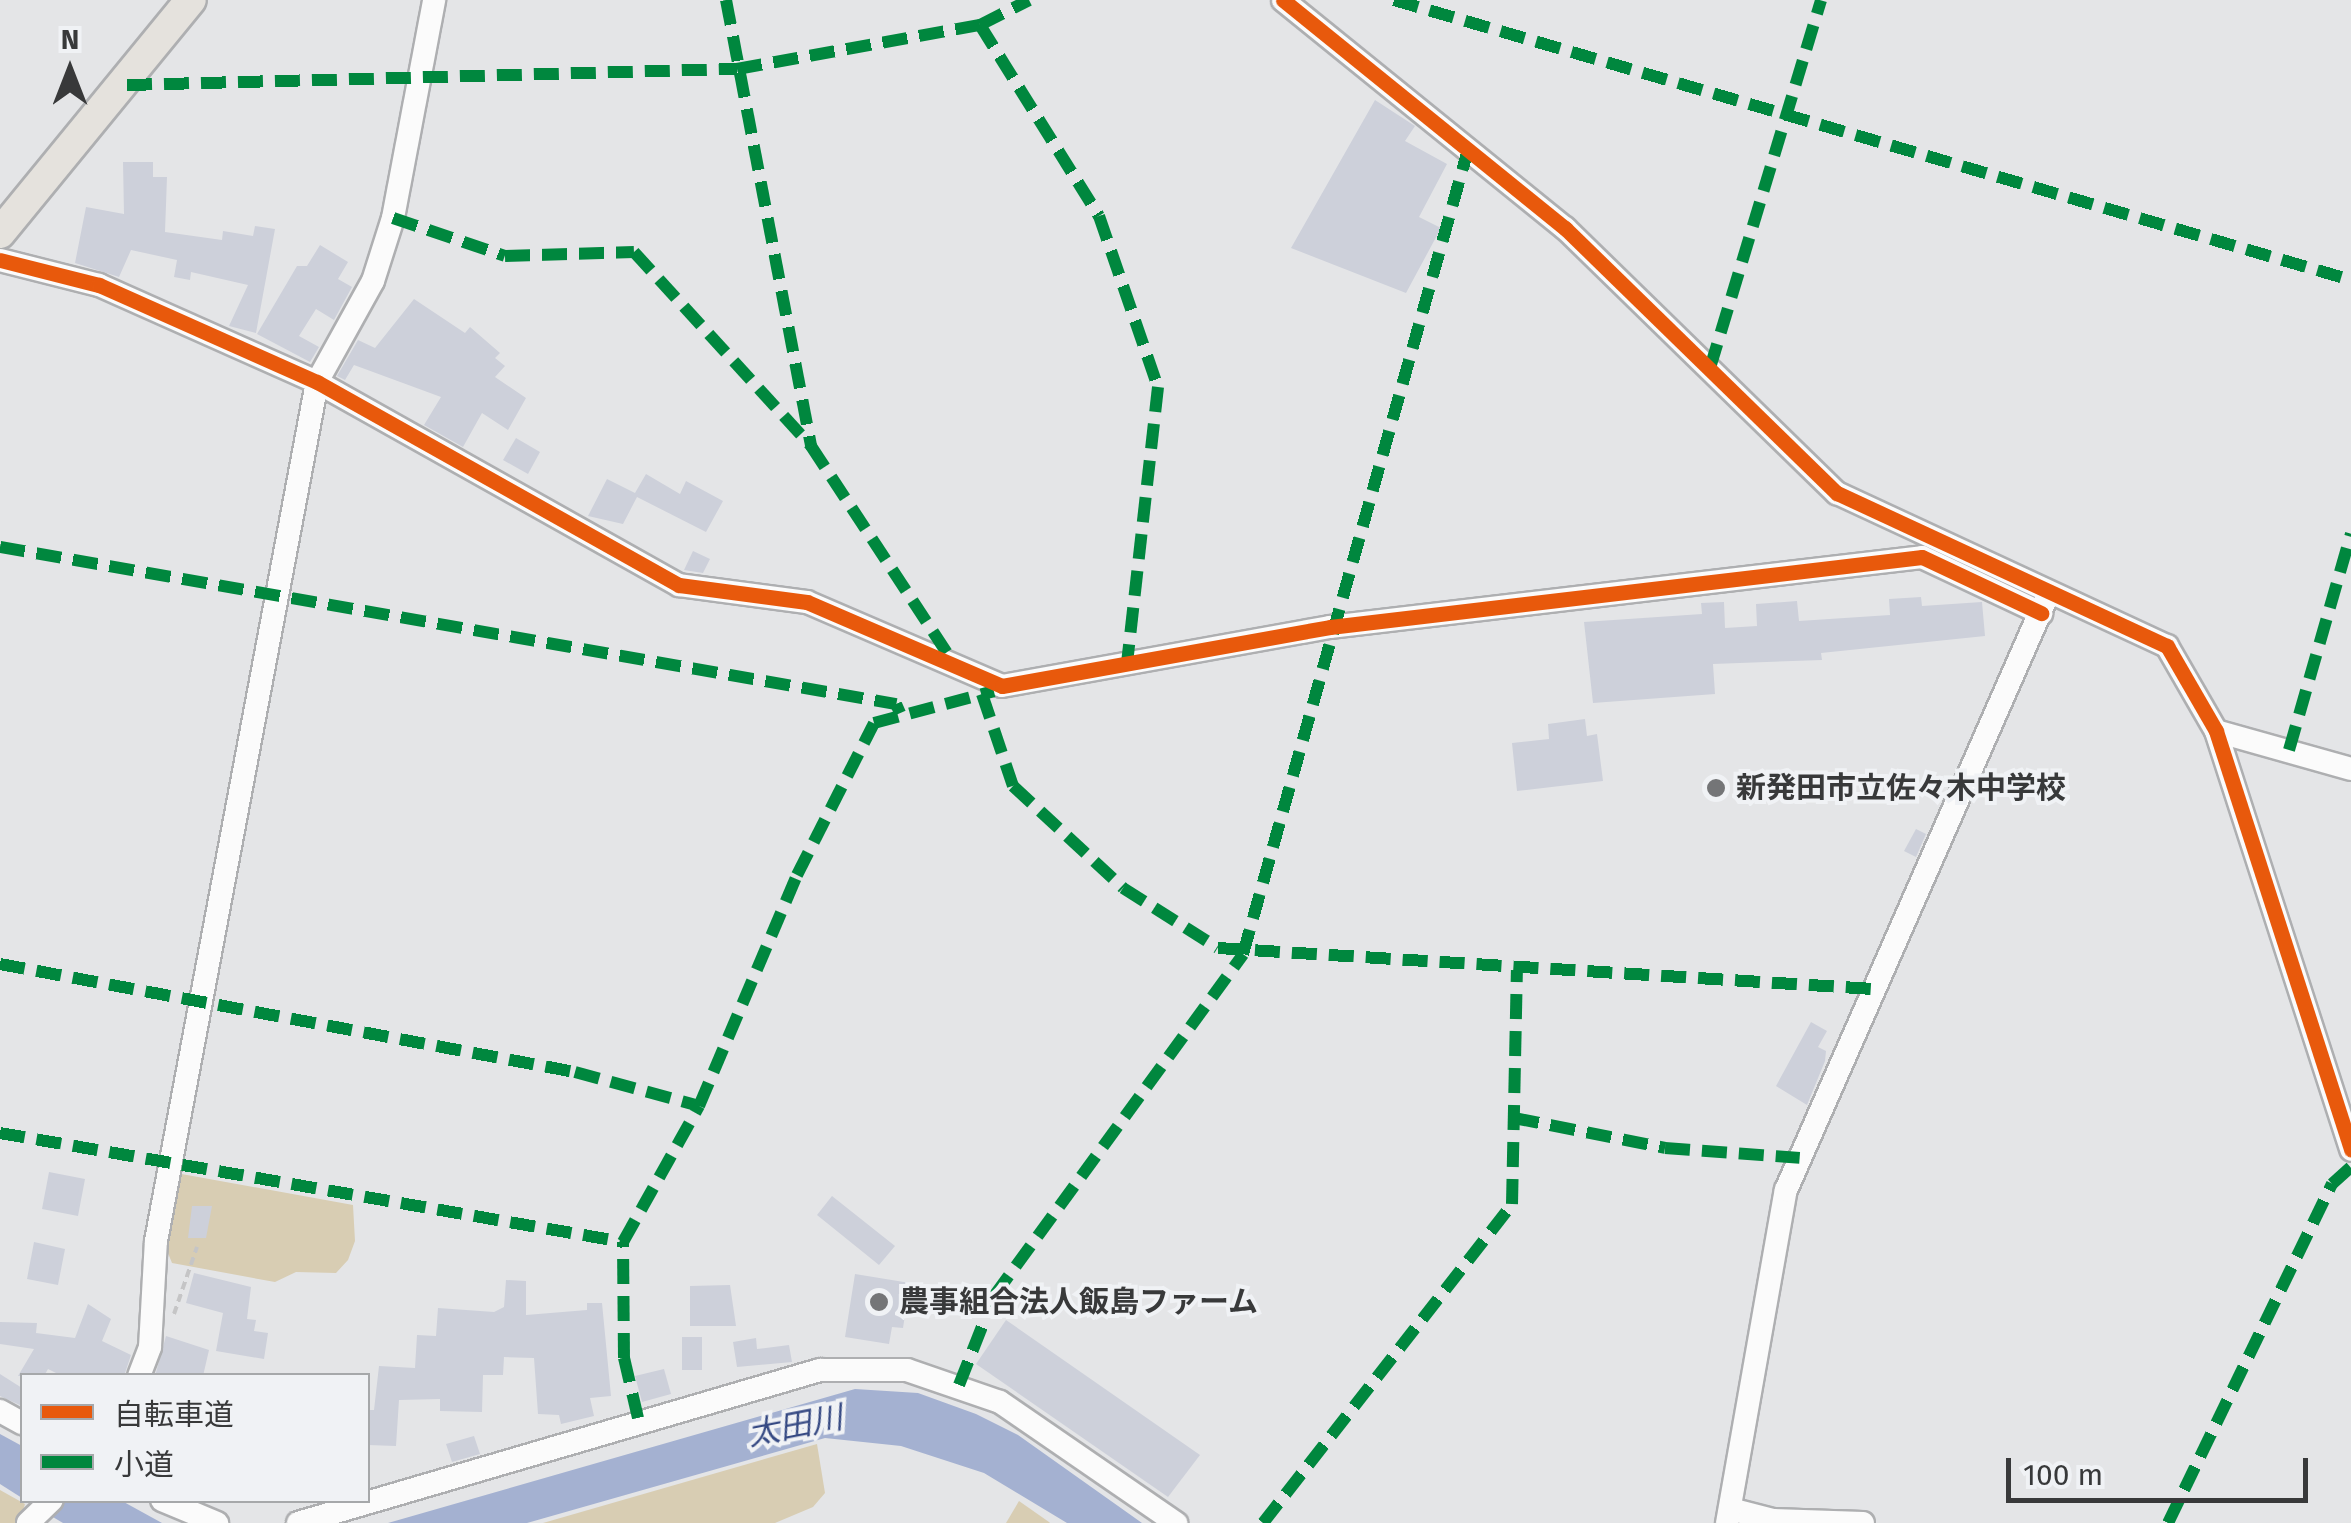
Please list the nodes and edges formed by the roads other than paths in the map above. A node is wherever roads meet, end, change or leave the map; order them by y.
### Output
1 (190, 0) edge
2 (434, 0) edge
3 (1283, 0) edge
4 (0, 232) edge
5 (0, 260) edge
6 (317, 382) junction
7 (2049, 587) junction
8 (2041, 613) junction
9 (2216, 731) junction
10 (2351, 769) edge
11 (2351, 1150) edge
12 (140, 1373) edge
13 (370, 1502) edge
14 (169, 1503) edge
15 (366, 1503) edge
16 (1729, 1516) edge
17 (217, 1523) edge
18 (298, 1523) edge
19 (1176, 1523) edge
20 (1863, 1523) edge

1 - 4 main road
2 - 6 street
3 - 7 street
5 - 6 street
6 - 8 street
6 - 12 street
7 - 8 street
7 - 9 street
8 - 16 street
9 - 10 street
9 - 11 street
13 - 19 street
14 - 17 street
15 - 18 street
16 - 20 street

